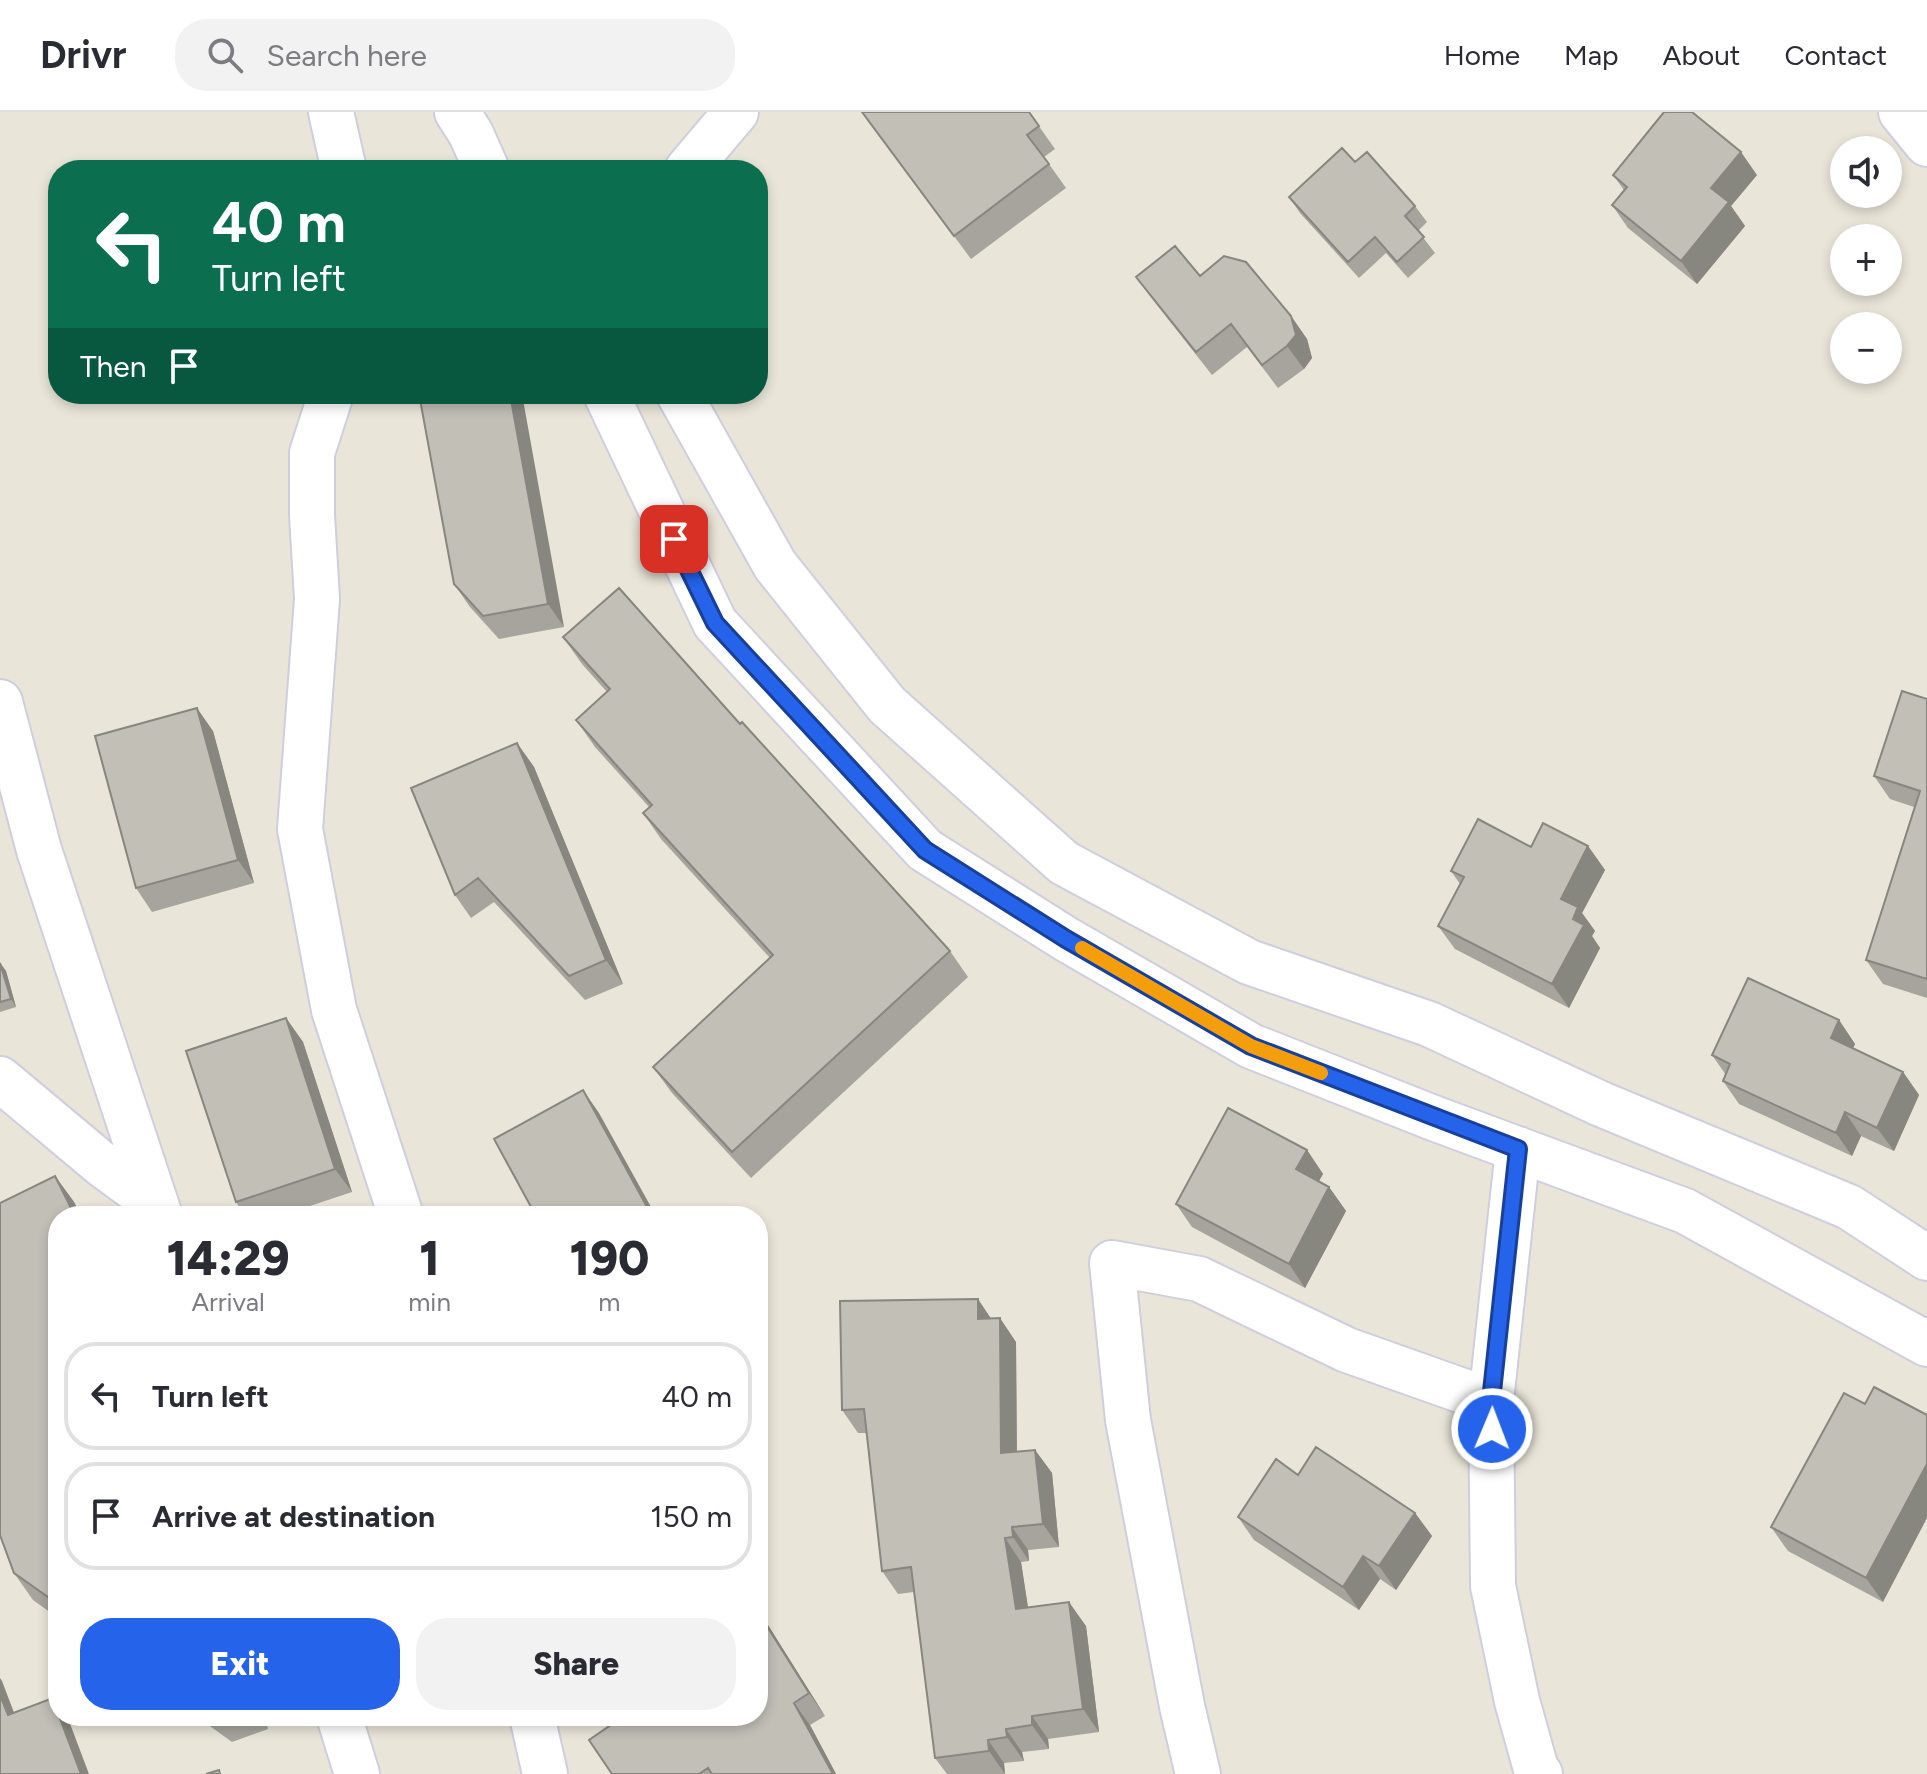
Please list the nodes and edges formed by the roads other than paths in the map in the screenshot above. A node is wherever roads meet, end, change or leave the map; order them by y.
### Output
1 (331, 112) edge
2 (457, 112) edge
3 (736, 112) edge
4 (1901, 112) edge
5 (1927, 144) edge
6 (342, 160) edge
7 (483, 160) edge
8 (695, 160) edge
9 (328, 404) edge
10 (611, 404) edge
11 (685, 404) edge
12 (0, 702) edge
13 (0, 1079) edge
14 (1518, 1149) junction
15 (153, 1206) edge
16 (157, 1206) edge
17 (398, 1206) edge
18 (1927, 1258) edge
19 (1927, 1344) edge
20 (1491, 1401) junction
21 (342, 1726) edge
22 (534, 1726) edge
23 (357, 1774) edge
24 (545, 1774) edge
25 (1198, 1774) edge
26 (1540, 1774) edge

1 - 6 street
2 - 7 street
3 - 8 street
4 - 5 street
9 - 17 street
10 - 14 street
11 - 18 street
12 - 16 street
13 - 15 street
14 - 19 street
14 - 20 street
20 - 25 street
20 - 26 street
21 - 23 street
22 - 24 street

